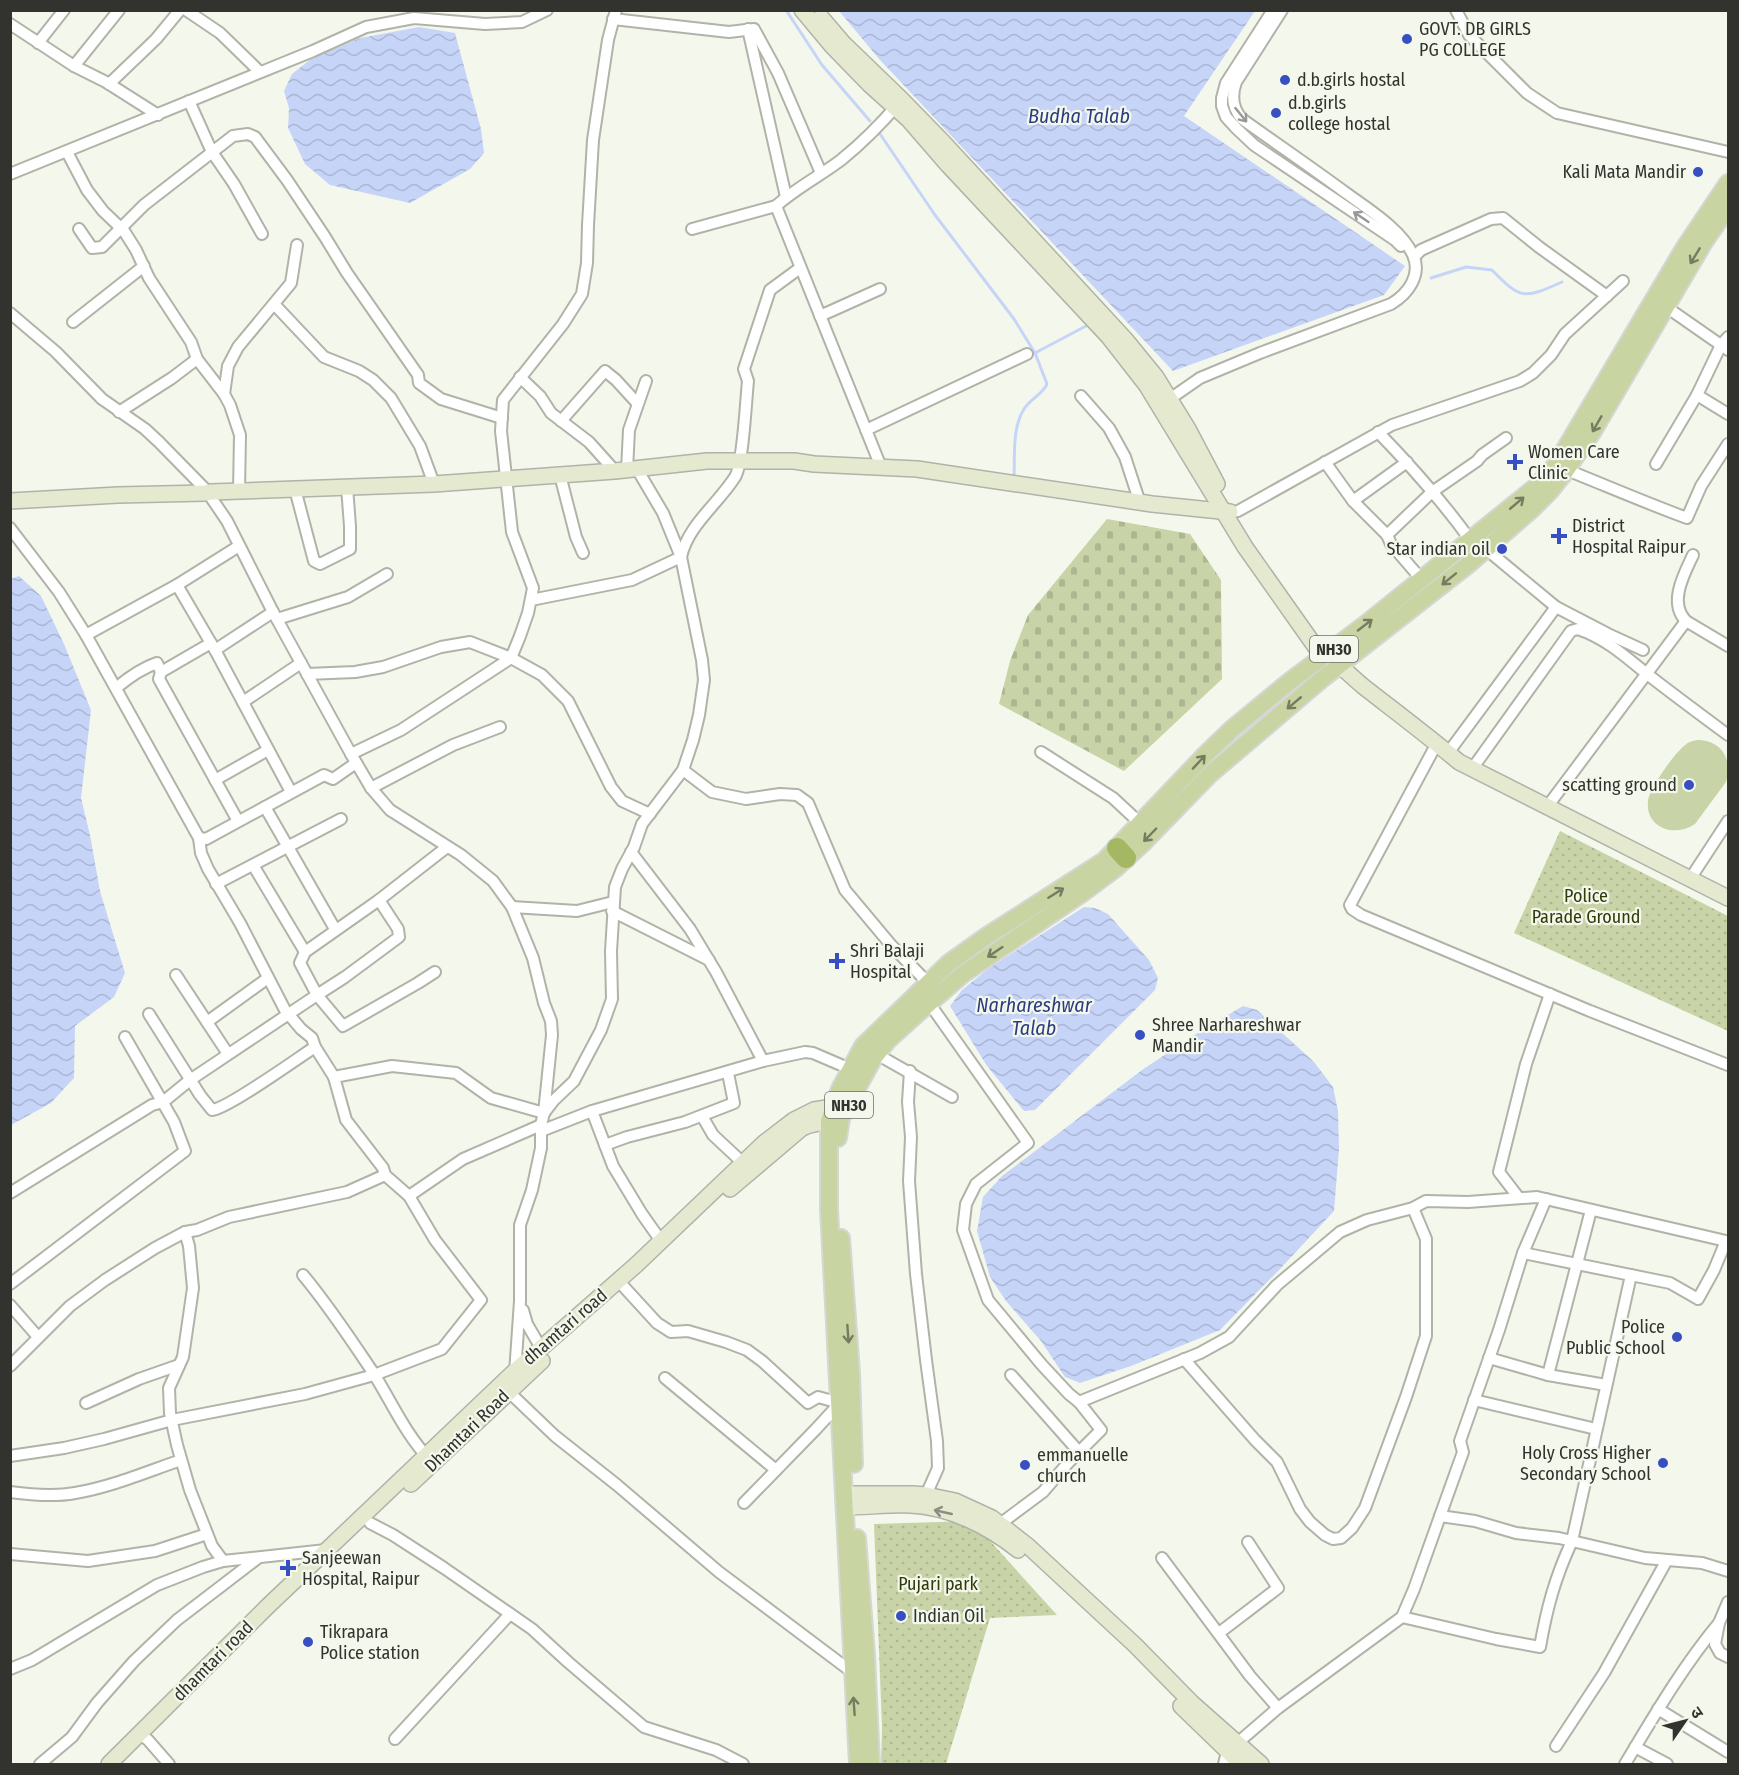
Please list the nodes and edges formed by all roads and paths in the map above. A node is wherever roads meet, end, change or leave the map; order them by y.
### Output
1 (64, 10) edge
2 (119, 10) edge
3 (180, 10) edge
4 (186, 10) edge
5 (548, 10) edge
6 (802, 10) edge
7 (815, 10) edge
8 (1273, 10) edge
9 (1282, 10) edge
10 (1456, 10) edge
11 (614, 15) edge
12 (748, 29) junction
13 (13, 30) edge
14 (38, 43) junction
15 (74, 66) junction
16 (260, 72) junction
17 (109, 84) junction
18 (189, 102) junction
19 (899, 103) junction
20 (158, 115) junction
21 (67, 152) junction
22 (212, 152) junction
23 (1728, 152) edge
24 (821, 173) junction
25 (10, 174) edge
26 (1728, 183) edge
27 (786, 197) junction
28 (776, 206) junction
29 (1727, 210) edge
30 (120, 228) junction
31 (79, 229) dead end
32 (692, 229) dead end
33 (262, 234) dead end
34 (297, 245) dead end
35 (1414, 257) junction
36 (144, 266) junction
37 (800, 268) junction
38 (1415, 272) junction
39 (1623, 281) dead end
40 (880, 289) dead end
41 (1607, 296) junction
42 (1659, 303) junction
43 (274, 304) junction
44 (10, 313) edge
45 (820, 316) junction
46 (73, 322) dead end
47 (1726, 344) edge
48 (1027, 354) dead end
49 (197, 359) junction
50 (520, 377) junction
51 (646, 381) dead end
52 (224, 394) junction
53 (1697, 395) junction
54 (1082, 396) dead end
55 (637, 403) junction
56 (1164, 403) junction
57 (119, 412) junction
58 (1728, 414) edge
59 (502, 418) junction
60 (561, 421) junction
61 (866, 430) junction
62 (1378, 432) junction
63 (1506, 438) dead end
64 (1728, 444) edge
65 (740, 461) junction
66 (1325, 462) junction
67 (1407, 462) junction
68 (1656, 464) dead end
69 (881, 467) junction
70 (626, 470) junction
71 (1566, 470) junction
72 (560, 475) junction
73 (506, 479) junction
74 (434, 484) junction
75 (347, 487) junction
76 (295, 489) junction
77 (238, 491) junction
78 (1432, 492) junction
79 (208, 493) junction
80 (10, 501) edge
81 (1353, 501) junction
82 (1140, 502) junction
83 (1228, 512) junction
84 (10, 528) edge
85 (1387, 535) junction
86 (1478, 545) junction
87 (239, 546) junction
88 (583, 553) dead end
89 (1693, 555) dead end
90 (681, 557) junction
91 (387, 574) dead end
92 (1422, 580) junction
93 (177, 585) junction
94 (531, 600) junction
95 (1556, 607) junction
96 (275, 616) junction
97 (1686, 621) junction
98 (86, 635) junction
99 (1728, 646) edge
100 (213, 647) junction
101 (1643, 650) dead end
102 (511, 658) junction
103 (1333, 660) junction
104 (301, 663) junction
105 (161, 672) junction
106 (307, 674) junction
107 (1647, 674) junction
108 (116, 688) junction
109 (243, 702) junction
110 (500, 727) dead end
111 (1728, 735) edge
112 (1442, 748) junction
113 (268, 750) junction
114 (1041, 752) dead end
115 (353, 758) junction
116 (1472, 769) junction
117 (684, 770) junction
118 (215, 780) junction
119 (371, 788) junction
120 (291, 792) junction
121 (265, 807) junction
122 (1547, 807) junction
123 (650, 814) junction
124 (341, 819) dead end
125 (238, 821) junction
126 (1728, 821) edge
127 (1141, 824) junction
128 (199, 838) junction
129 (287, 847) junction
130 (447, 847) junction
131 (631, 852) junction
132 (1122, 853) junction
133 (253, 865) junction
134 (1690, 879) junction
135 (216, 884) junction
136 (1728, 898) edge
137 (379, 900) junction
138 (613, 906) junction
139 (512, 907) junction
140 (335, 929) junction
141 (305, 952) junction
142 (709, 960) junction
143 (435, 972) dead end
144 (176, 975) dead end
145 (268, 978) junction
146 (926, 992) junction
147 (1550, 994) junction
148 (317, 995) junction
149 (149, 1014) dead end
150 (288, 1016) junction
151 (207, 1022) junction
152 (125, 1037) dead end
153 (315, 1047) junction
154 (870, 1050) junction
155 (228, 1054) junction
156 (763, 1061) junction
157 (1728, 1065) edge
158 (910, 1071) junction
159 (857, 1072) junction
160 (728, 1073) junction
161 (334, 1077) junction
162 (190, 1080) junction
163 (952, 1097) dead end
164 (163, 1102) junction
165 (592, 1111) junction
166 (544, 1113) junction
167 (702, 1116) junction
168 (837, 1116) junction
169 (541, 1128) junction
170 (605, 1145) junction
171 (743, 1162) junction
172 (385, 1175) junction
173 (10, 1192) edge
174 (409, 1196) junction
175 (1519, 1198) junction
176 (1546, 1199) junction
177 (1413, 1208) junction
178 (1591, 1210) junction
179 (185, 1232) junction
180 (1727, 1240) edge
181 (661, 1241) junction
182 (1523, 1253) junction
183 (1576, 1264) junction
184 (303, 1275) dead end
185 (1631, 1275) junction
186 (10, 1284) edge
187 (624, 1287) junction
188 (520, 1301) junction
189 (10, 1305) edge
190 (38, 1337) junction
191 (541, 1348) junction
192 (1489, 1358) junction
193 (1184, 1359) junction
194 (179, 1365) junction
195 (10, 1366) edge
196 (374, 1375) junction
197 (1011, 1375) dead end
198 (1548, 1375) junction
199 (665, 1378) dead end
200 (514, 1381) junction
201 (1606, 1385) junction
202 (1474, 1400) junction
203 (1079, 1402) junction
204 (86, 1403) dead end
205 (840, 1403) junction
206 (172, 1420) junction
207 (1596, 1429) junction
208 (1079, 1452) junction
209 (10, 1456) edge
210 (181, 1460) junction
211 (429, 1460) junction
212 (776, 1470) junction
213 (10, 1492) edge
214 (926, 1495) junction
215 (850, 1501) junction
216 (744, 1503) dead end
217 (1440, 1516) junction
218 (370, 1523) junction
219 (1000, 1524) junction
220 (207, 1534) junction
221 (1572, 1541) junction
222 (1248, 1542) dead end
223 (10, 1554) edge
224 (329, 1554) junction
225 (258, 1557) junction
226 (1162, 1558) dead end
227 (1667, 1560) junction
228 (223, 1561) junction
229 (1728, 1571) edge
230 (1728, 1602) edge
231 (510, 1614) junction
232 (1402, 1617) junction
233 (1723, 1622) edge
234 (1219, 1633) junction
235 (1728, 1657) edge
236 (10, 1669) edge
237 (852, 1672) junction
238 (1278, 1708) junction
239 (1658, 1709) junction
240 (144, 1737) junction
241 (395, 1739) dead end
242 (1556, 1746) dead end
243 (1635, 1747) junction
244 (1728, 1752) edge
245 (1230, 1753) edge
246 (40, 1764) edge
247 (109, 1764) edge
248 (123, 1764) edge
249 (169, 1764) edge
250 (743, 1764) edge
251 (858, 1764) edge
252 (871, 1764) edge
253 (1241, 1764) edge
254 (1261, 1764) edge
255 (1625, 1764) edge
256 (1667, 1764) edge

1 - 14 street
2 - 15 street
3 - 17 street
4 - 16 street
5 - 16 street
6 - 19 street
7 - 19 street
38 -> 8 street
9 -> 35 street
10 - 23 street
11 - 12 street
11 - 50 street
12 - 24 street
12 - 27 street
13 - 14 street
14 - 15 street
15 - 17 street
16 - 18 street
17 - 20 street
18 - 20 street
18 - 22 street
19 - 24 street
19 - 56 street
20 - 21 street
21 - 25 street
21 - 30 street
22 - 30 street
22 - 33 street
22 - 59 street
24 - 27 street
26 - 42 main road, NH30
27 - 28 street
28 - 32 street
28 - 37 street
29 -> 42 main road, NH30
30 - 31 street
30 - 36 street
34 - 43 street
35 - 38 street
35 - 41 street
36 - 46 street
36 - 49 street
37 - 45 street
37 - 65 street
38 - 56 street
39 - 41 street
40 - 45 street
41 - 62 street
42 - 47 street
42 -> 71 main road, NH30
86 -> 42 main road, NH30
43 - 52 street
43 - 74 street
44 - 57 street
45 - 61 street
47 - 53 street
48 - 61 street
49 - 52 street
49 - 57 street
50 - 59 street
50 - 60 street
51 - 55 street
52 - 77 street
53 - 58 street
53 - 68 street
54 - 82 street
55 - 60 street
55 - 70 street
56 - 83 street
57 - 79 street
59 - 73 street
60 - 70 street
61 - 69 street
62 - 66 street
62 - 67 street
63 - 78 street
64 - 71 street
65 - 69 street
65 - 70 street
65 - 90 street
66 - 81 street
66 - 83 street
67 - 78 street
67 - 81 street
69 - 82 street
70 - 72 street
70 - 90 street
71 - 86 main road, NH30
72 - 73 street
72 - 88 street
73 - 74 street
73 - 94 street
74 - 75 street
75 - 76 street
75 - 76 street
76 - 77 street
77 - 79 street
78 - 85 street
78 - 86 street
79 - 80 street
79 - 87 street
81 - 85 street
82 - 83 street
83 - 103 street
84 - 98 street
85 - 92 street
86 - 92 main road, NH30
86 - 95 street
86 -> 103 main road, NH30
87 - 93 street
87 - 96 street
89 - 97 street
90 - 94 street
90 - 117 street
91 - 96 street
103 -> 92 main road, NH30
93 - 98 street
93 - 100 street
94 - 102 street
95 - 101 street
95 - 112 street
96 - 100 street
96 - 104 street
97 - 99 street
97 - 107 street
98 - 108 street
100 - 105 street
100 - 109 street
102 - 106 street
102 - 115 street
102 - 123 street
103 - 112 street
127 -> 103 main road, NH30
103 -> 132 main road, NH30
104 - 106 street
104 - 109 street
105 - 108 street
105 - 118 street
106 - 115 street
107 - 111 street
107 - 116 street
107 - 122 street
108 - 128 street
109 - 113 street
110 - 119 street
112 - 116 street
112 - 147 street
113 - 118 street
113 - 120 street
114 - 127 street
115 - 119 street
115 - 120 street
116 - 122 street
117 - 123 street
117 - 146 street
118 - 125 street
119 - 130 street
120 - 121 street
121 - 125 street
121 - 129 street
122 - 134 street
123 - 131 street
124 - 129 street
125 - 128 street
126 - 134 street
127 - 132 main road, NH30
128 - 135 street
129 - 133 street
129 - 140 street
130 - 137 street
130 - 139 street
131 - 138 street
131 - 142 street
132 - 146 main road, NH30
133 - 135 street
133 - 141 street
134 - 136 street
135 - 145 street
137 - 140 street
137 - 148 street
138 - 139 street
138 - 142 street
138 - 166 street
139 - 166 street
140 - 141 street
141 - 148 street
142 - 156 street
143 - 148 street
144 - 151 street
145 - 150 street
145 - 151 street
146 - 154 main road, NH30
146 - 203 street
147 - 157 street
147 - 175 street
148 - 150 street
149 - 162 street
150 - 153 street
150 - 155 street
151 - 155 street
152 - 164 street
153 - 161 street
153 - 162 street
154 - 158 street
154 - 159 main road, NH30
155 - 162 street
156 - 159 street
156 - 160 street
158 - 163 street
158 - 214 street
159 - 168 main road, NH30
160 - 165 street
160 - 167 street
161 - 166 street
161 - 172 street
162 - 164 street
164 - 173 street
164 - 186 street
165 - 169 street
165 - 170 street
166 - 169 street
167 - 170 street
167 - 171 street
168 - 171 street, dhamtari road
168 - 187 street, Dhamtari Road
168 - 205 main road, NH30
168 -> 215 main road, NH30
169 - 174 street
169 - 188 street
170 - 181 street
171 - 181 street, dhamtari road
172 - 174 street
172 - 179 street
174 - 196 street
175 - 176 street
175 - 177 street
176 - 178 street
176 - 182 street
177 - 193 street
177 - 193 street
178 - 180 street
178 - 183 street
179 - 190 street
179 - 194 street
180 - 185 street
181 - 191 street, dhamtari road
182 - 183 street
182 - 192 street
183 - 185 street
183 - 198 street
184 - 196 street
185 - 201 street
187 - 200 street, Dhamtari Road
187 - 205 street
188 - 191 street
188 - 200 street
189 - 190 street
190 - 195 street
191 - 200 street, dhamtari road
192 - 198 street
192 - 202 street
193 - 203 street
194 - 204 street
194 - 206 street
196 - 206 street
196 - 211 street
197 - 208 street
198 - 201 street
199 - 212 street
200 - 211 street, dhamtari road
200 - 211 street, Dhamtari Road
200 - 237 street
201 - 207 street
202 - 207 street
202 - 217 street
203 - 208 street
205 - 212 street
205 - 215 main road, NH30
206 - 209 street
206 - 210 street
207 - 221 street
208 - 219 street
210 - 213 street
210 - 220 street
211 - 218 street, Dhamtari Road
211 - 224 street, dhamtari road
212 - 216 street
214 - 215 street
214 - 219 street
215 - 237 main road, NH30
245 -> 215 street
215 - 252 main road, NH30
217 - 221 street
217 - 232 street
218 - 224 street, Dhamtari Road
218 - 231 street
219 - 245 street
220 - 223 street
220 - 228 street
221 - 227 street
221 - 232 street
222 - 234 street
224 - 225 street
224 - 240 street, dhamtari road
225 - 228 street
225 - 246 street
226 - 234 street
227 - 229 street
227 - 242 street
228 - 236 street
230 - 233 street
231 - 241 street
231 - 250 street
232 - 238 street
233 - 235 street
233 - 239 street
234 - 238 street
251 -> 237 main road, NH30
238 - 245 street
239 - 243 street
239 - 244 street
240 - 247 street, dhamtari road
240 - 248 street
240 - 249 street
243 - 255 street
243 - 256 street
245 - 253 street
245 - 254 street

